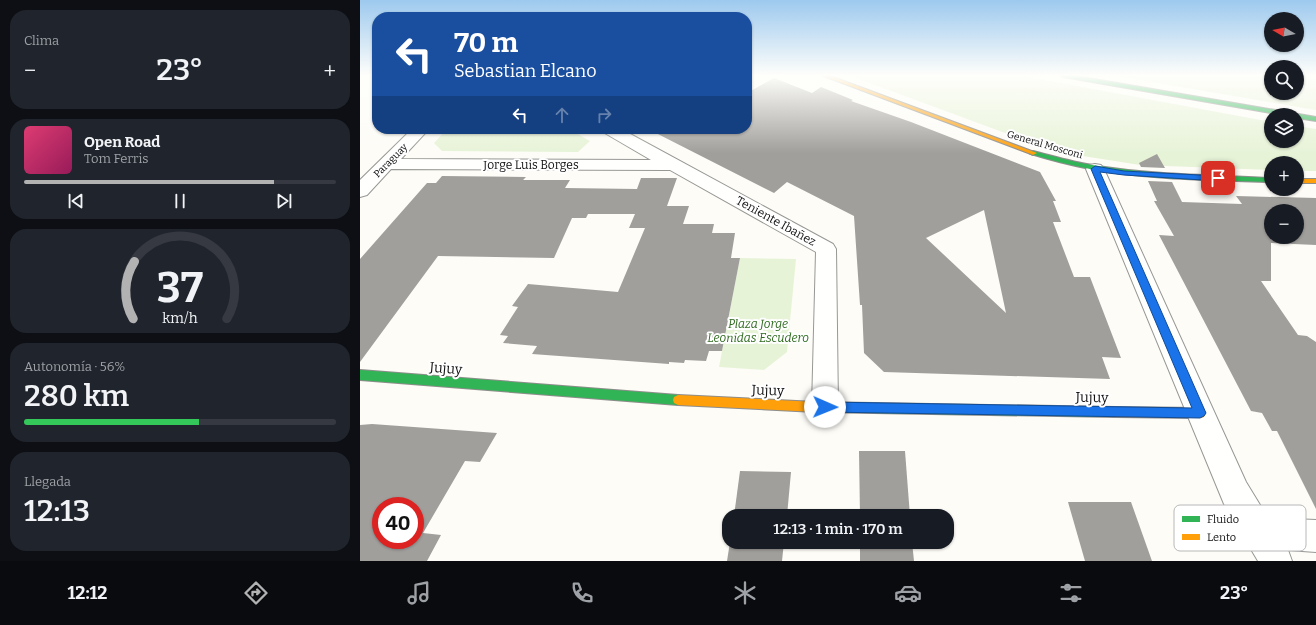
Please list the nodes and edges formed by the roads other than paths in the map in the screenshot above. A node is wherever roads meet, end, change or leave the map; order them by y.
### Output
1 (893, 101) edge
2 (1214, 101) edge
3 (1264, 110) edge
4 (1304, 117) edge
5 (1316, 119) edge
6 (416, 134) edge
7 (618, 134) edge
8 (386, 164) junction
9 (675, 166) junction
10 (1095, 169) junction
11 (1264, 180) edge
12 (1304, 181) edge
13 (1316, 181) edge
14 (360, 191) edge
15 (360, 375) edge
16 (825, 407) junction
17 (1200, 413) junction
18 (1242, 505) edge
19 (1306, 536) edge
20 (1316, 536) edge
21 (1270, 551) edge
22 (1276, 561) edge

1 - 10 main road, General Mosconi
2 - 3 main road
4 - 5 main road
6 - 8 street, Paraguay
7 - 9 street, Teniente Ibañez
8 - 9 street, Jorge Luis Borges
8 - 14 street, Paraguay
9 - 16 street, Teniente Ibañez
10 - 11 main road, General Mosconi
10 - 17 street
12 - 13 main road
15 - 16 main road, Jujuy
16 - 17 main road, Jujuy
17 - 18 street
19 - 20 street
21 - 22 street

